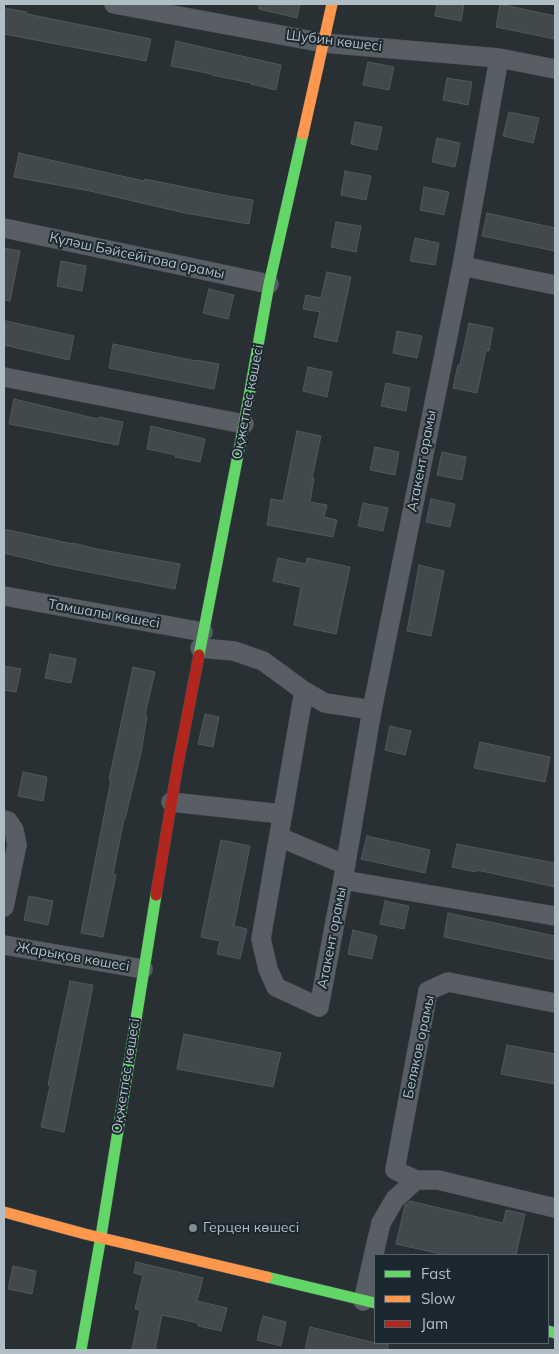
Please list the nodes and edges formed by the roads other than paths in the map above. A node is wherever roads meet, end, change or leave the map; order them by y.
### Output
1 (114, 4) edge
2 (332, 4) edge
3 (324, 43) junction
4 (499, 58) junction
5 (555, 69) edge
6 (4, 228) edge
7 (462, 266) junction
8 (270, 284) junction
9 (555, 285) edge
10 (4, 377) edge
11 (244, 424) junction
12 (4, 596) edge
13 (202, 640) junction
14 (304, 691) junction
15 (372, 710) junction
16 (171, 802) junction
17 (282, 814) junction
18 (4, 820) edge
19 (279, 837) junction
20 (344, 872) junction
21 (4, 907) edge
22 (555, 916) edge
23 (4, 945) edge
24 (143, 969) junction
25 (555, 1003) edge
26 (416, 1180) junction
27 (555, 1208) edge
28 (4, 1212) edge
29 (101, 1236) junction
30 (376, 1254) edge
31 (374, 1269) edge
32 (369, 1302) edge
33 (81, 1350) edge

1 - 3 street, Шубин көшесі
2 - 3 street, Оқжетпес көшесі
3 - 4 street, Шубин көшесі
3 - 8 street, Оқжетпес көшесі
4 - 5 street, Шубин көшесі
4 - 7 street, Атакент орамы
6 - 8 street, Күләш Бәйсейітова орамы
7 - 9 street
7 - 15 street, Атакент орамы
8 - 11 street, Оқжетпес көшесі
10 - 11 street
11 - 13 street, Оқжетпес көшесі
12 - 13 street, Тамшалы көшесі
13 - 14 street, Тамшалы көшесі
13 - 16 street, Оқжетпес көшесі
14 - 15 street, Тамшалы көшесі
14 - 17 street
15 - 20 street, Атакент орамы
16 - 17 street
16 - 24 street, Оқжетпес көшесі
17 - 19 street
18 - 21 street
19 - 20 street
19 - 20 street, Атакент орамы
20 - 22 street
23 - 24 street, Жарықов көшесі
24 - 29 street, Оқжетпес көшесі
25 - 26 street, Беляков орамы
26 - 27 street
26 - 30 street
28 - 29 street
29 - 32 street
29 - 33 street, Оқжетпес көшесі
31 - 32 street

